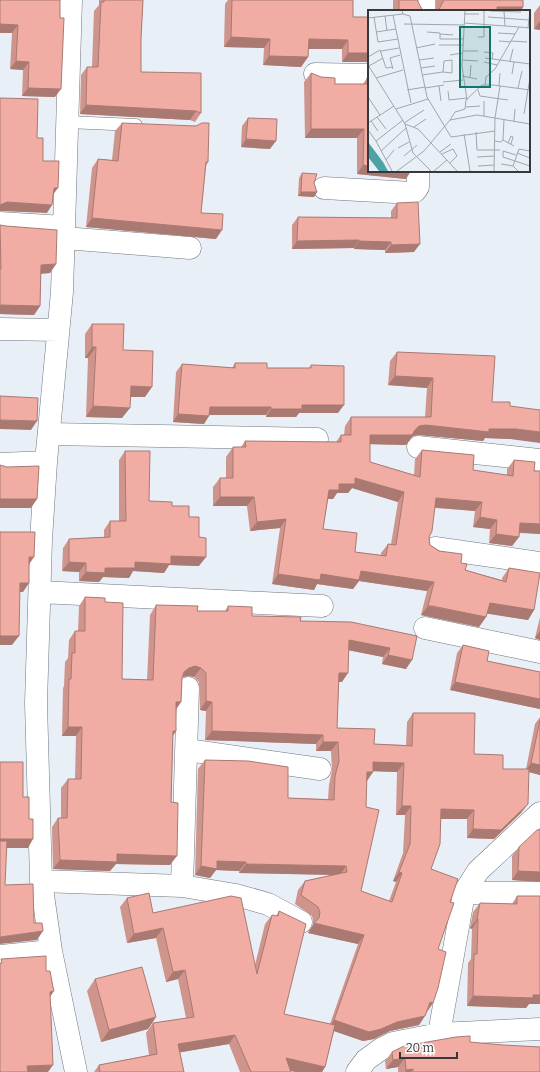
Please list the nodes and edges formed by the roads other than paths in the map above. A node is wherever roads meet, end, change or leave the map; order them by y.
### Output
1 (71, 0) edge
2 (315, 74) edge
3 (368, 75) edge
4 (67, 122) junction
5 (152, 126) edge
6 (418, 172) edge
7 (324, 188) dead end
8 (0, 223) edge
9 (64, 232) junction
10 (190, 248) dead end
11 (0, 330) edge
12 (58, 330) junction
13 (49, 434) junction
14 (317, 440) edge
15 (418, 447) dead end
16 (540, 460) edge
17 (46, 462) junction
18 (0, 464) edge
19 (435, 548) edge
20 (540, 563) edge
21 (40, 592) junction
22 (322, 606) dead end
23 (425, 628) dead end
24 (540, 652) edge
25 (188, 688) dead end
26 (187, 750) junction
27 (320, 769) dead end
28 (540, 813) edge
29 (41, 881) junction
30 (182, 886) junction
31 (464, 893) junction
32 (540, 893) edge
33 (301, 922) edge
34 (51, 951) junction
35 (0, 956) edge
36 (540, 1029) edge
37 (439, 1034) junction
38 (76, 1072) edge
39 (358, 1072) edge

1 - 4 street
2 - 3 street
4 - 5 lane
4 - 9 street
6 - 7 street
8 - 9 street
9 - 10 street
9 - 12 street
11 - 12 street
12 - 13 street
13 - 14 street
13 - 17 street
15 - 16 street
17 - 18 street
17 - 21 street
19 - 20 street
21 - 22 street
21 - 29 street
23 - 24 street
25 - 26 street
26 - 27 street
26 - 30 street
28 - 31 street
29 - 30 street
29 - 34 street
30 - 33 street
31 - 32 street
31 - 37 street
34 - 35 street
34 - 38 street
36 - 37 street
37 - 39 street

